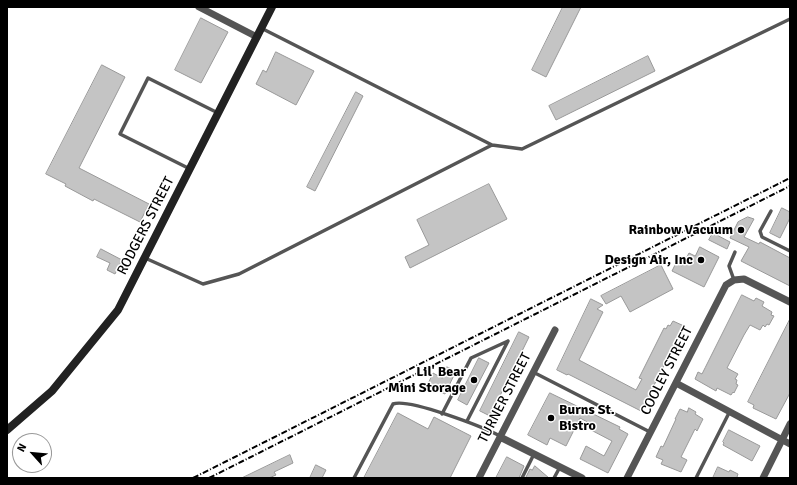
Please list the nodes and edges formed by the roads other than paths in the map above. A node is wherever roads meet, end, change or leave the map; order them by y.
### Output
1 (199, 7) edge
2 (272, 7) edge
3 (790, 19) edge
4 (261, 28) junction
5 (257, 37) junction
6 (218, 113) junction
7 (492, 145) junction
8 (190, 169) junction
9 (771, 211) dead end
10 (790, 251) edge
11 (735, 252) dead end
12 (144, 258) junction
13 (734, 280) junction
14 (789, 299) edge
15 (555, 330) dead end
16 (533, 372) junction
17 (676, 383) junction
18 (730, 411) junction
19 (442, 414) junction
20 (467, 422) junction
21 (790, 424) edge
22 (7, 430) edge
23 (650, 432) junction
24 (500, 437) junction
25 (782, 440) junction
26 (790, 444) edge
27 (534, 454) junction
28 (560, 467) junction
29 (354, 478) edge
30 (478, 478) edge
31 (522, 478) edge
32 (554, 478) edge
33 (582, 478) edge
34 (627, 478) edge
35 (696, 478) edge
36 (763, 478) edge

1 - 5 street
2 - 4 street, RODGERS STREET
3 - 7 lane
4 - 5 street, RODGERS STREET
4 - 7 lane
5 - 6 street, RODGERS STREET
6 - 8 street, RODGERS STREET
6 - 8 lane
7 - 12 lane
8 - 12 street, RODGERS STREET
9 - 10 lane
11 - 13 lane
12 - 22 street, RODGERS STREET
13 - 14 street
13 - 17 street, COOLEY STREET
15 - 16 street, TURNER STREET
16 - 23 lane
16 - 24 street, TURNER STREET
17 - 18 street
17 - 23 street, COOLEY STREET
18 - 25 street
18 - 35 lane
19 - 20 lane
19 - 20 lane
19 - 29 lane
20 - 24 lane
21 - 25 street
23 - 34 street, COOLEY STREET
24 - 27 street
24 - 30 street, TURNER STREET
25 - 26 street
25 - 36 street
27 - 28 street
27 - 31 lane
28 - 32 lane
28 - 33 street

